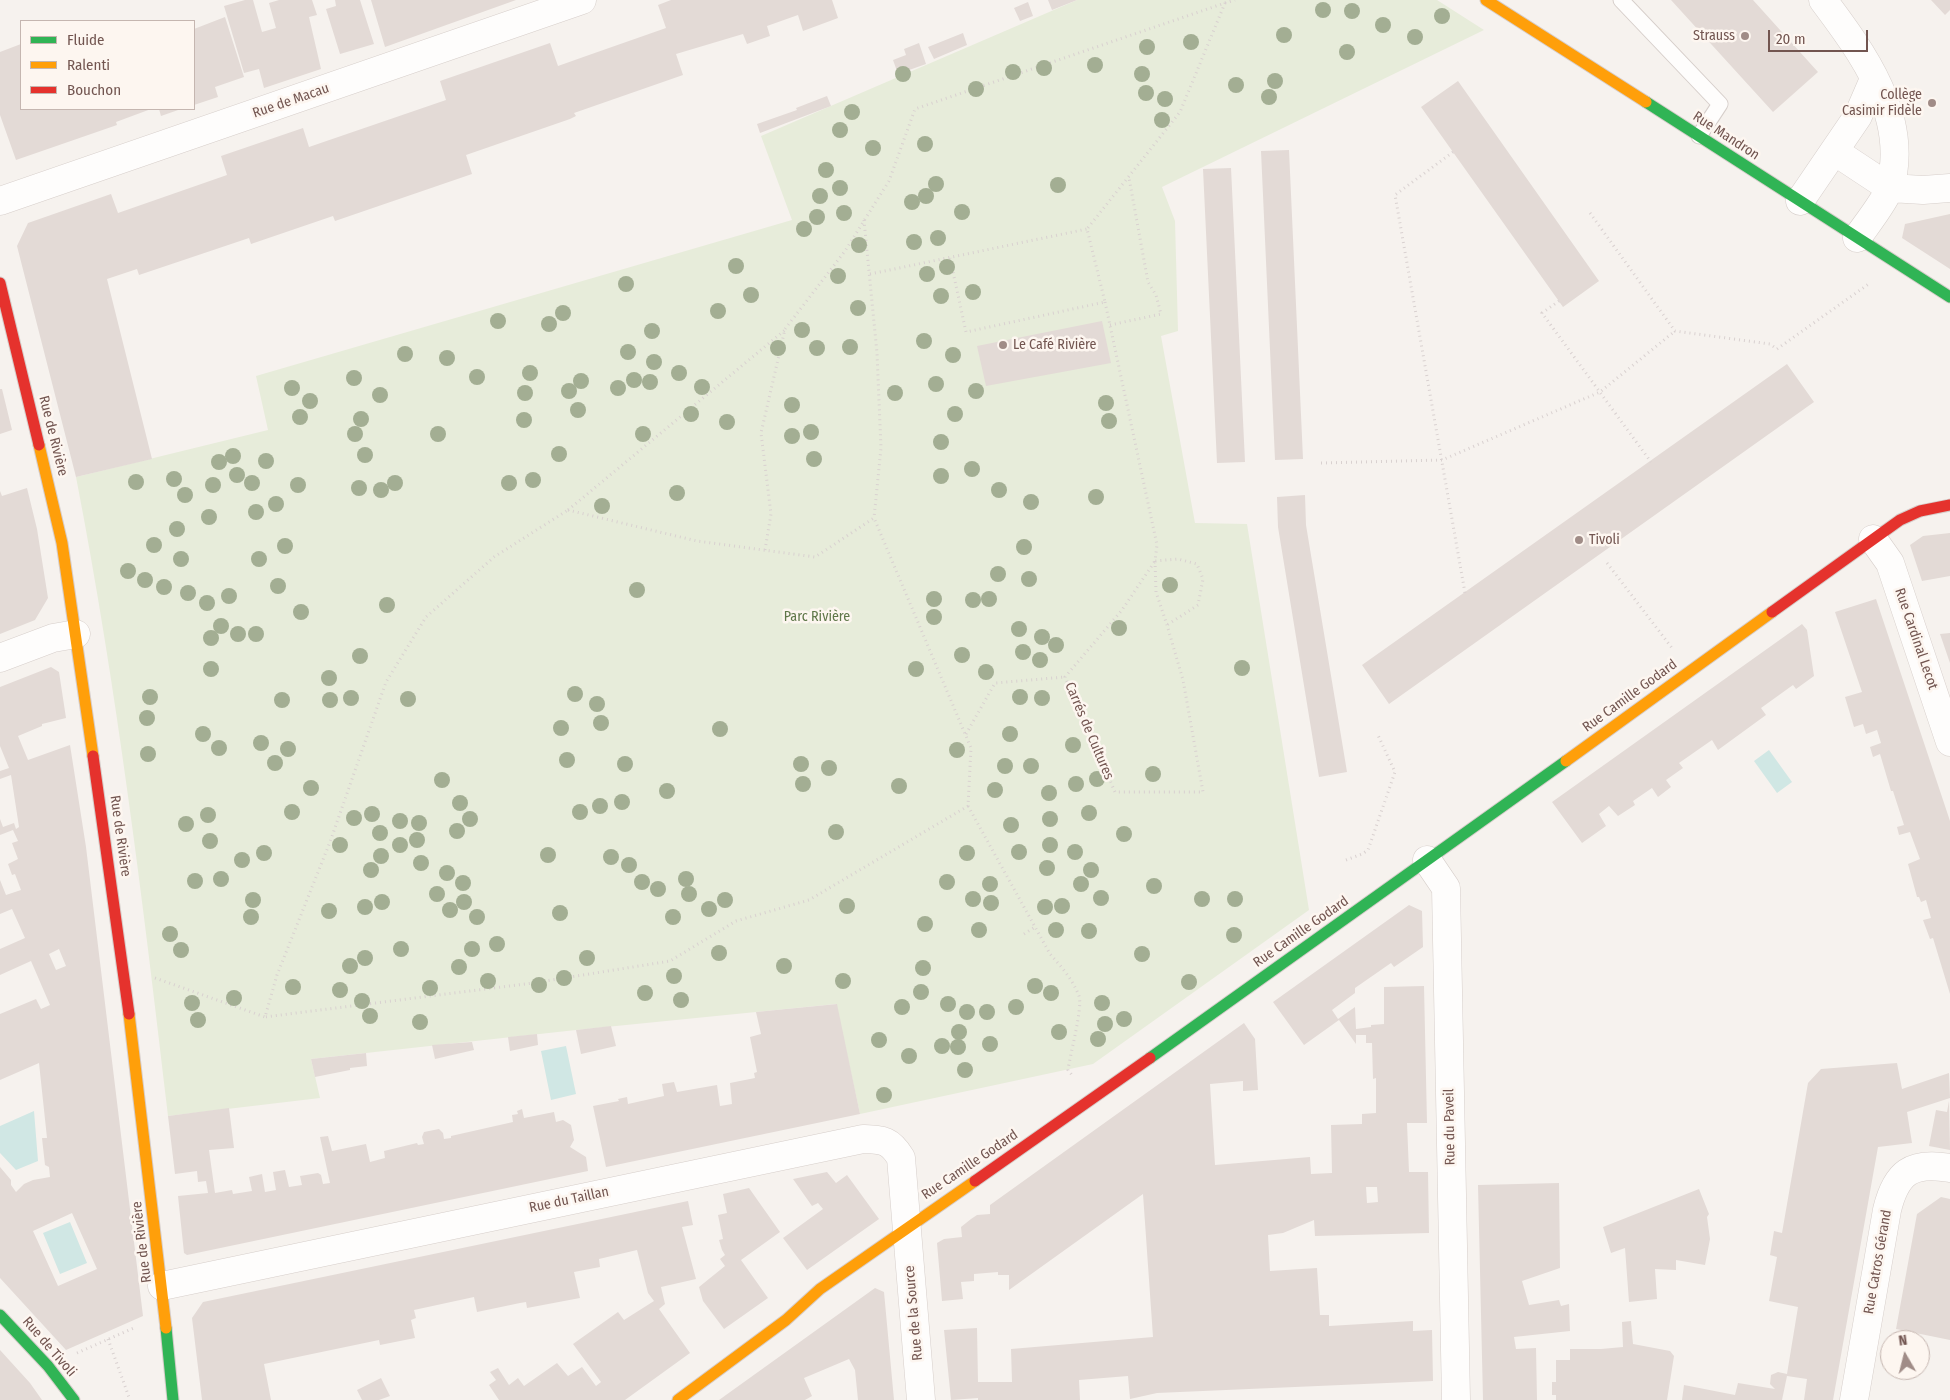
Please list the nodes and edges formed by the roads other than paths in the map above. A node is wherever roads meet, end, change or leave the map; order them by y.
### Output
1 (582, 0) edge
2 (1486, 0) edge
3 (1622, 0) edge
4 (1823, 0) edge
5 (1874, 79) junction
6 (1699, 136) junction
7 (1834, 151) junction
8 (1890, 188) junction
9 (1950, 188) edge
10 (0, 201) edge
11 (1800, 201) junction
12 (1857, 238) junction
13 (0, 283) edge
14 (1950, 298) edge
15 (1950, 505) edge
16 (1873, 539) junction
17 (76, 634) junction
18 (0, 658) edge
19 (1950, 742) edge
20 (1427, 860) junction
21 (1950, 1168) edge
22 (907, 1227) junction
23 (162, 1286) junction
24 (0, 1315) edge
25 (74, 1400) edge
26 (173, 1400) edge
27 (678, 1400) edge
28 (921, 1400) edge
29 (1456, 1400) edge
30 (1854, 1400) edge

1 - 10 street, Rue de Macau
2 - 6 street, Rue Mandron
3 - 6 lane
4 - 5 street
5 - 7 street
5 - 8 street
6 - 11 street, Rue Mandron
7 - 8 street
7 - 11 street
8 - 9 street
8 - 12 street
11 - 12 street, Rue Mandron
12 - 14 street, Rue Mandron
13 - 17 street, Rue de Rivière
15 - 16 street, Rue Camille Godard
16 - 19 street, Rue Cardinal Lecot
16 - 20 street, Rue Camille Godard
17 - 18 street
17 - 23 street, Rue de Rivière
20 - 22 street, Rue Camille Godard
20 - 29 street, Rue du Paveil
21 - 30 street, Rue Catros Gérand
22 - 23 street, Rue du Taillan
22 - 27 street, Rue Camille Godard
22 - 28 street, Rue de la Source
23 - 26 street, Rue de Rivière
24 - 25 street, Rue de Tivoli

